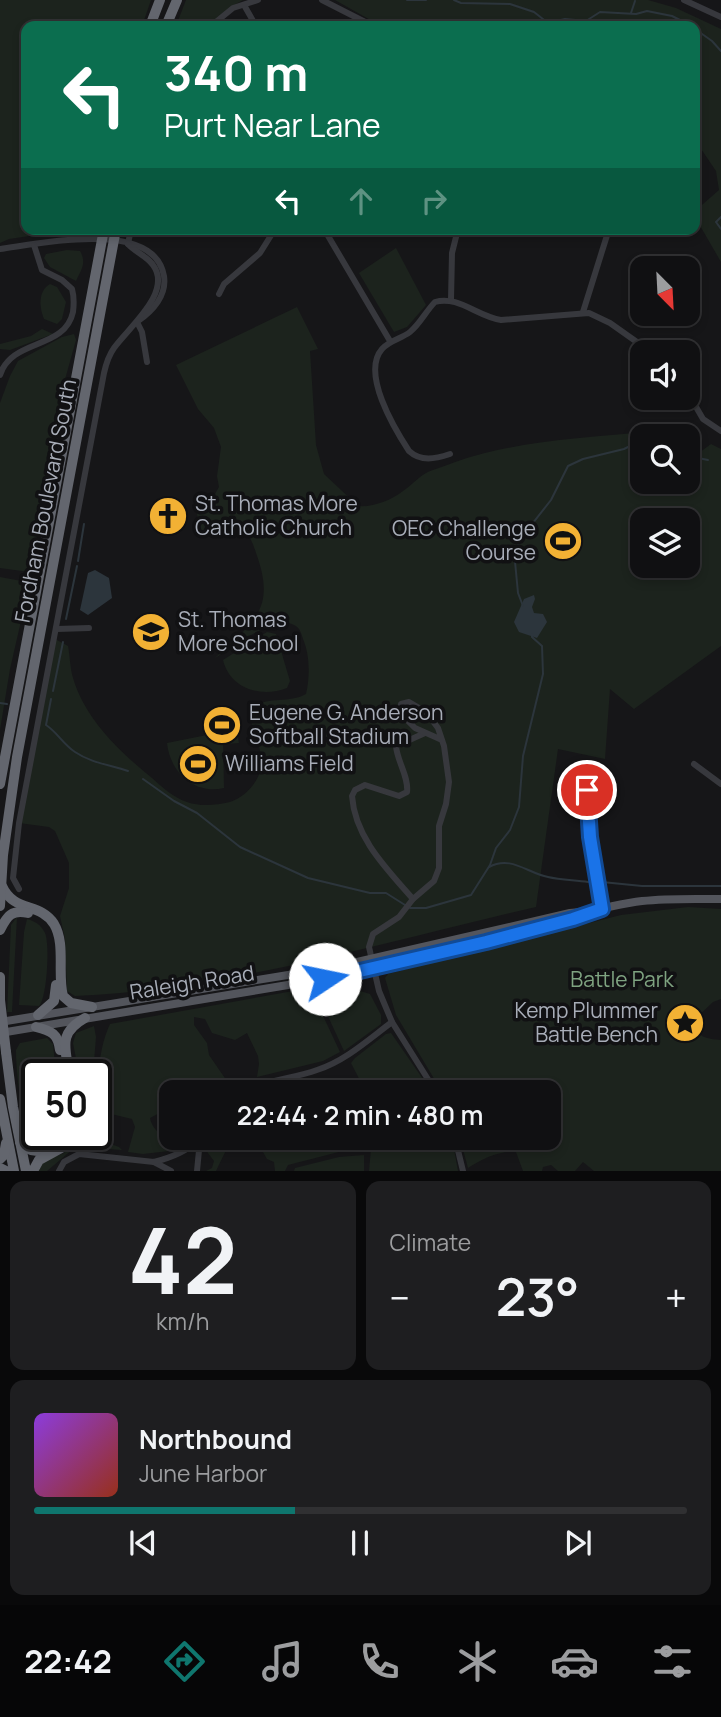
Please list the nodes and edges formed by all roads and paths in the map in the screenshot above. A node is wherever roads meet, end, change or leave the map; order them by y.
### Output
1 (160, 0) edge
2 (177, 0) edge
3 (258, 0) edge
4 (322, 0) edge
5 (684, 0) edge
6 (244, 5) junction
7 (721, 17) edge
8 (152, 21) edge
9 (168, 21) edge
10 (216, 21) edge
11 (253, 21) edge
12 (363, 21) edge
13 (92, 235) edge
14 (103, 235) edge
15 (116, 235) edge
16 (130, 235) edge
17 (271, 235) edge
18 (328, 235) edge
19 (456, 235) edge
20 (607, 235) edge
21 (128, 244) junction
22 (34, 245) junction
23 (0, 249) edge
24 (219, 294) dead end
25 (451, 300) junction
26 (583, 312) junction
27 (137, 322) junction
28 (634, 340) edge
29 (390, 341) junction
30 (147, 362) dead end
31 (0, 375) edge
32 (698, 410) edge
33 (721, 432) edge
34 (450, 454) dead end
35 (89, 628) dead end
36 (57, 629) junction
37 (9, 733) junction
38 (425, 733) junction
39 (442, 740) junction
40 (0, 762) edge
41 (694, 764) dead end
42 (0, 784) edge
43 (721, 784) edge
44 (587, 790) dead end
45 (1, 883) edge
46 (19, 889) dead end
47 (721, 899) edge
48 (409, 905) junction
49 (0, 906) edge
50 (602, 909) junction
51 (591, 911) junction
52 (0, 930) edge
53 (371, 959) junction
54 (374, 969) junction
55 (0, 977) edge
56 (1, 1000) edge
57 (92, 1007) junction
58 (38, 1015) junction
59 (85, 1018) junction
60 (391, 1022) junction
61 (1, 1027) edge
62 (36, 1027) junction
63 (61, 1059) edge
64 (67, 1059) edge
65 (275, 1080) edge
66 (428, 1080) edge
67 (0, 1099) edge
68 (7, 1139) junction
69 (20, 1142) joint
70 (57, 1150) edge
71 (186, 1150) edge
72 (200, 1150) edge
73 (458, 1150) edge
74 (0, 1160) edge
75 (154, 1161) junction
76 (0, 1168) edge
77 (6, 1171) edge
78 (14, 1171) edge
79 (26, 1171) edge
80 (33, 1171) edge
81 (59, 1171) edge
82 (171, 1171) edge
83 (197, 1171) edge
84 (463, 1171) edge

1 - 8 highway
2 - 9 highway
3 - 6 street
4 - 12 street
5 - 7 street
6 - 10 street
6 - 11 street
13 - 22 street
14 - 37 highway, Fordham Boulevard South
15 - 21 street
15 - 45 highway, Fordham Boulevard South
16 - 21 street
17 - 24 street
18 - 29 street
19 - 25 street
20 - 26 street
21 - 27 street
22 - 23 street
22 - 31 street
25 - 26 street
25 - 29 street
26 - 28 street
27 - 30 street
27 - 36 street
29 - 34 street
32 - 33 street
35 - 36 street
36 - 46 street
37 - 40 highway
37 - 42 highway, Fordham Boulevard South
38 - 39 street
38 - 39 street
38 - 48 street
39 - 48 street
41 - 43 street
44 - 50 street
45 - 49 highway, Fordham Boulevard South
45 - 57 highway
47 - 50 main road, Raleigh Road
48 - 53 street
50 - 51 main road, Raleigh Road
51 - 53 main road, Raleigh Road
51 - 54 main road, Raleigh Road
52 - 58 highway
53 - 54 street
53 - 57 main road, Raleigh Road
54 - 59 main road, Raleigh Road
54 - 60 street
55 - 56 highway
56 - 61 highway, bridge
57 - 58 main road, Raleigh Road
58 - 61 main road, Raleigh Road
59 - 62 main road, Raleigh Road
59 - 64 highway
60 - 65 street
60 - 66 street
61 - 62 main road, Raleigh Road
61 - 69 highway, bridge
62 - 63 highway
67 - 68 highway
68 - 74 highway
68 - 78 highway
69 - 79 highway
70 - 80 highway
71 - 75 street
72 - 83 street
73 - 84 street
75 - 81 street
75 - 82 street
76 - 77 highway

